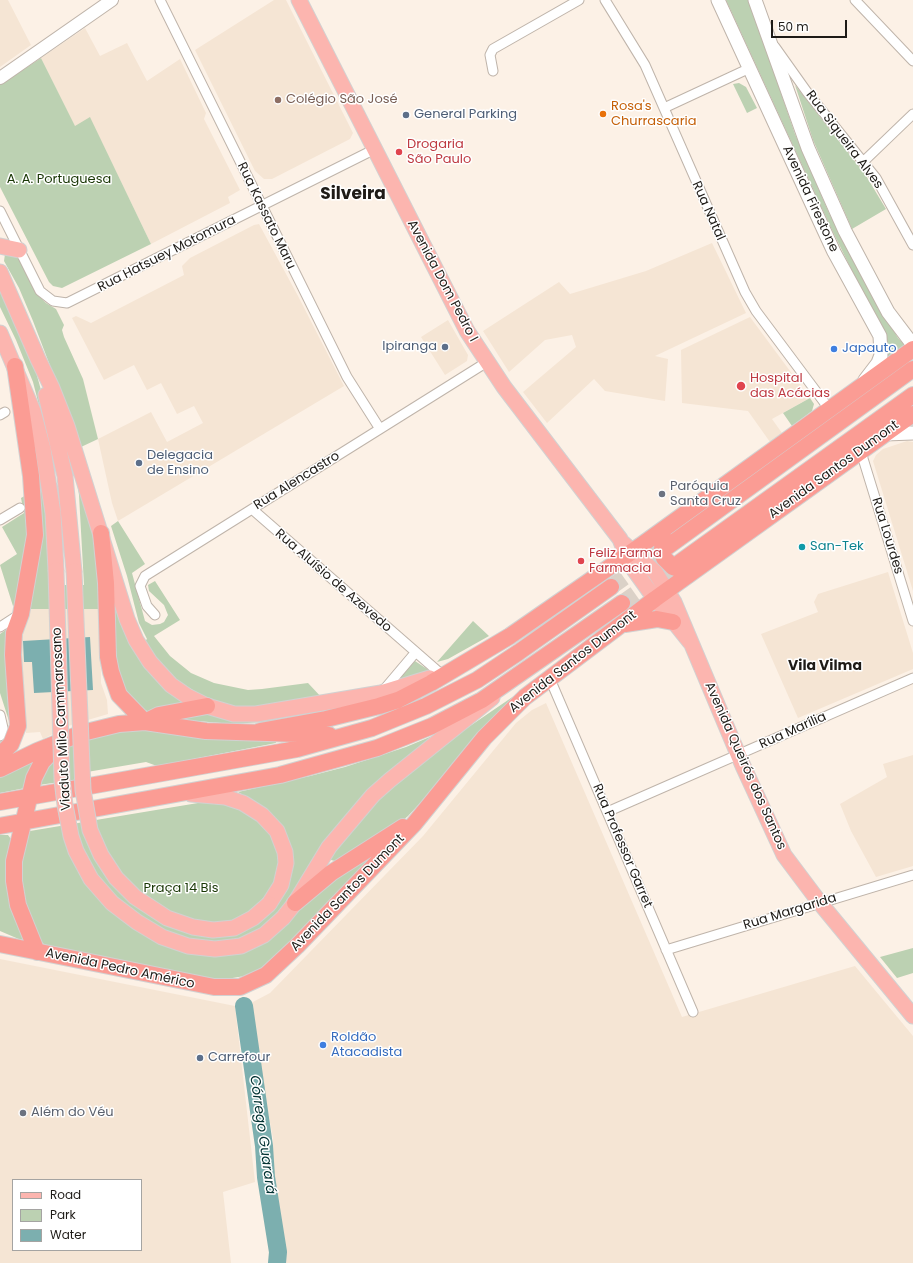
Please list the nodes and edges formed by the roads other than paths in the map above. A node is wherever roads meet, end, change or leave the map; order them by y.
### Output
1 (112, 0) edge
2 (160, 0) edge
3 (299, 0) edge
4 (579, 0) edge
5 (607, 0) edge
6 (718, 0) edge
7 (755, 0) edge
8 (855, 0) edge
9 (770, 40) junction
10 (913, 61) edge
11 (750, 68) junction
12 (493, 71) dead end
13 (0, 78) edge
14 (664, 108) junction
15 (913, 114) edge
16 (375, 149) junction
17 (863, 162) junction
18 (262, 206) junction
19 (0, 211) edge
20 (913, 245) edge
21 (0, 246) edge
22 (19, 250) junction
23 (0, 272) edge
24 (0, 332) edge
25 (913, 345) edge
26 (913, 348) edge
27 (38, 359) junction
28 (487, 362) junction
29 (15, 366) junction
30 (913, 368) edge
31 (855, 392) junction
32 (913, 395) edge
33 (871, 400) junction
34 (830, 410) junction
35 (909, 410) edge
36 (380, 429) junction
37 (913, 433) edge
38 (885, 434) junction
39 (861, 452) junction
40 (20, 508) dead end
41 (252, 509) junction
42 (0, 520) edge
43 (666, 527) junction
44 (101, 533) junction
45 (667, 547) tunnel mouth
46 (630, 553) junction
47 (679, 563) tunnel mouth
48 (695, 570) junction
49 (589, 581) junction
50 (611, 587) tunnel mouth
51 (661, 595) junction
52 (622, 602) tunnel mouth
53 (21, 614) junction
54 (155, 615) dead end
55 (913, 621) edge
56 (673, 622) junction
57 (622, 625) junction
58 (0, 627) edge
59 (690, 642) junction
60 (415, 653) junction
61 (447, 672) junction
62 (913, 678) edge
63 (550, 679) junction
64 (508, 684) junction
65 (381, 693) junction
66 (207, 706) junction
67 (0, 715) edge
68 (145, 722) junction
69 (260, 731) junction
70 (1, 734) edge
71 (346, 735) junction
72 (60, 742) junction
73 (0, 755) edge
74 (739, 755) junction
75 (0, 769) edge
76 (184, 793) junction
77 (28, 797) junction
78 (433, 800) junction
79 (0, 802) edge
80 (607, 812) junction
81 (22, 822) junction
82 (0, 826) edge
83 (913, 875) edge
84 (295, 903) junction
85 (820, 903) junction
86 (0, 944) edge
87 (666, 950) junction
88 (37, 952) junction
89 (240, 986) joint
90 (693, 1012) dead end
91 (913, 1016) edge

1 - 13 street
2 - 18 street, Rua Kassato Maru
3 - 16 main road, Avenida Dom Pedro I
4 - 12 street
5 - 14 street, Rua Natal
6 - 11 main road, Avenida Firestone
7 - 9 main road, Avenida Firestone
8 - 10 street
9 - 17 street, Rua Siqueira Alves
9 - 25 main road, Avenida Firestone
11 - 14 street
11 - 31 main road, Avenida Firestone
14 - 34 street, Rua Natal
15 - 17 street
16 - 18 street, Rua Hatsuey Motomura
16 - 28 main road, Avenida Dom Pedro I
17 - 20 street, Rua Siqueira Alves
18 - 22 street, Rua Hatsuey Motomura
18 - 36 street, Rua Kassato Maru
19 - 22 street, Rua Hatsuey Motomura
21 - 22 main road
23 - 27 main road
24 - 29 main road, Viaduto Milo Cammarosano
26 - 31 highway
27 - 44 main road
27 - 76 main road, Viaduto Milo Cammarosano, bridge
28 - 36 street, Rua Alencastro
28 - 46 main road, Avenida Dom Pedro I
29 - 53 highway
29 - 84 main road, Viaduto Milo Cammarosano, bridge
30 - 33 highway
31 - 34 highway
32 - 35 highway, Avenida Santos Dumont
33 - 35 highway
33 - 45 highway
34 - 43 highway
35 - 38 highway, Avenida Santos Dumont
35 - 47 highway, Avenida Santos Dumont
36 - 41 street, Rua Alencastro
37 - 38 main road
38 - 39 highway, Avenida Santos Dumont
39 - 48 highway, Avenida Santos Dumont
39 - 55 street, Rua Lourdes
40 - 42 street
41 - 54 street, Rua Alencastro
41 - 60 street, Rua Aluísio de Azevedo
43 - 46 highway
43 - 48 highway
44 - 66 main road
44 - 68 highway
46 - 49 highway
46 - 51 main road, Avenida Queirós dos Santos
48 - 51 highway, Avenida Santos Dumont
49 - 57 highway
49 - 61 highway
50 - 71 highway
51 - 56 main road, Avenida Queirós dos Santos
51 - 57 highway, Avenida Santos Dumont
51 - 59 main road, Avenida Queirós dos Santos
52 - 64 highway, Avenida Santos Dumont
53 - 58 street
53 - 73 highway
56 - 57 highway
56 - 59 main road, Avenida Queirós dos Santos
57 - 63 highway, Avenida Santos Dumont
59 - 74 main road, Avenida Queirós dos Santos
60 - 61 street, Rua Aluísio de Azevedo
60 - 65 street
61 - 65 main road
61 - 69 highway
62 - 74 street, Rua Marília
63 - 78 highway, Avenida Santos Dumont
63 - 80 street, Rua Professor Garret
64 - 76 highway, Avenida Santos Dumont
64 - 84 main road, Viaduto Milo Cammarosano
65 - 66 main road
66 - 68 highway
67 - 70 street
68 - 69 highway
68 - 72 highway
69 - 71 highway
71 - 77 highway
72 - 75 highway
72 - 77 highway
74 - 80 street, Rua Marília
74 - 85 main road, Avenida Queirós dos Santos
76 - 81 highway, Avenida Santos Dumont
77 - 79 highway
77 - 81 highway
78 - 84 highway
78 - 89 highway, Avenida Santos Dumont
80 - 87 street, Rua Professor Garret
81 - 82 highway, Avenida Santos Dumont
81 - 88 highway
83 - 85 street, Rua Margarida
85 - 87 street, Rua Margarida
85 - 91 main road, Avenida Queirós dos Santos
86 - 88 highway, Avenida Pedro Américo
87 - 90 street, Rua Professor Garret
88 - 89 highway, Avenida Pedro Américo

